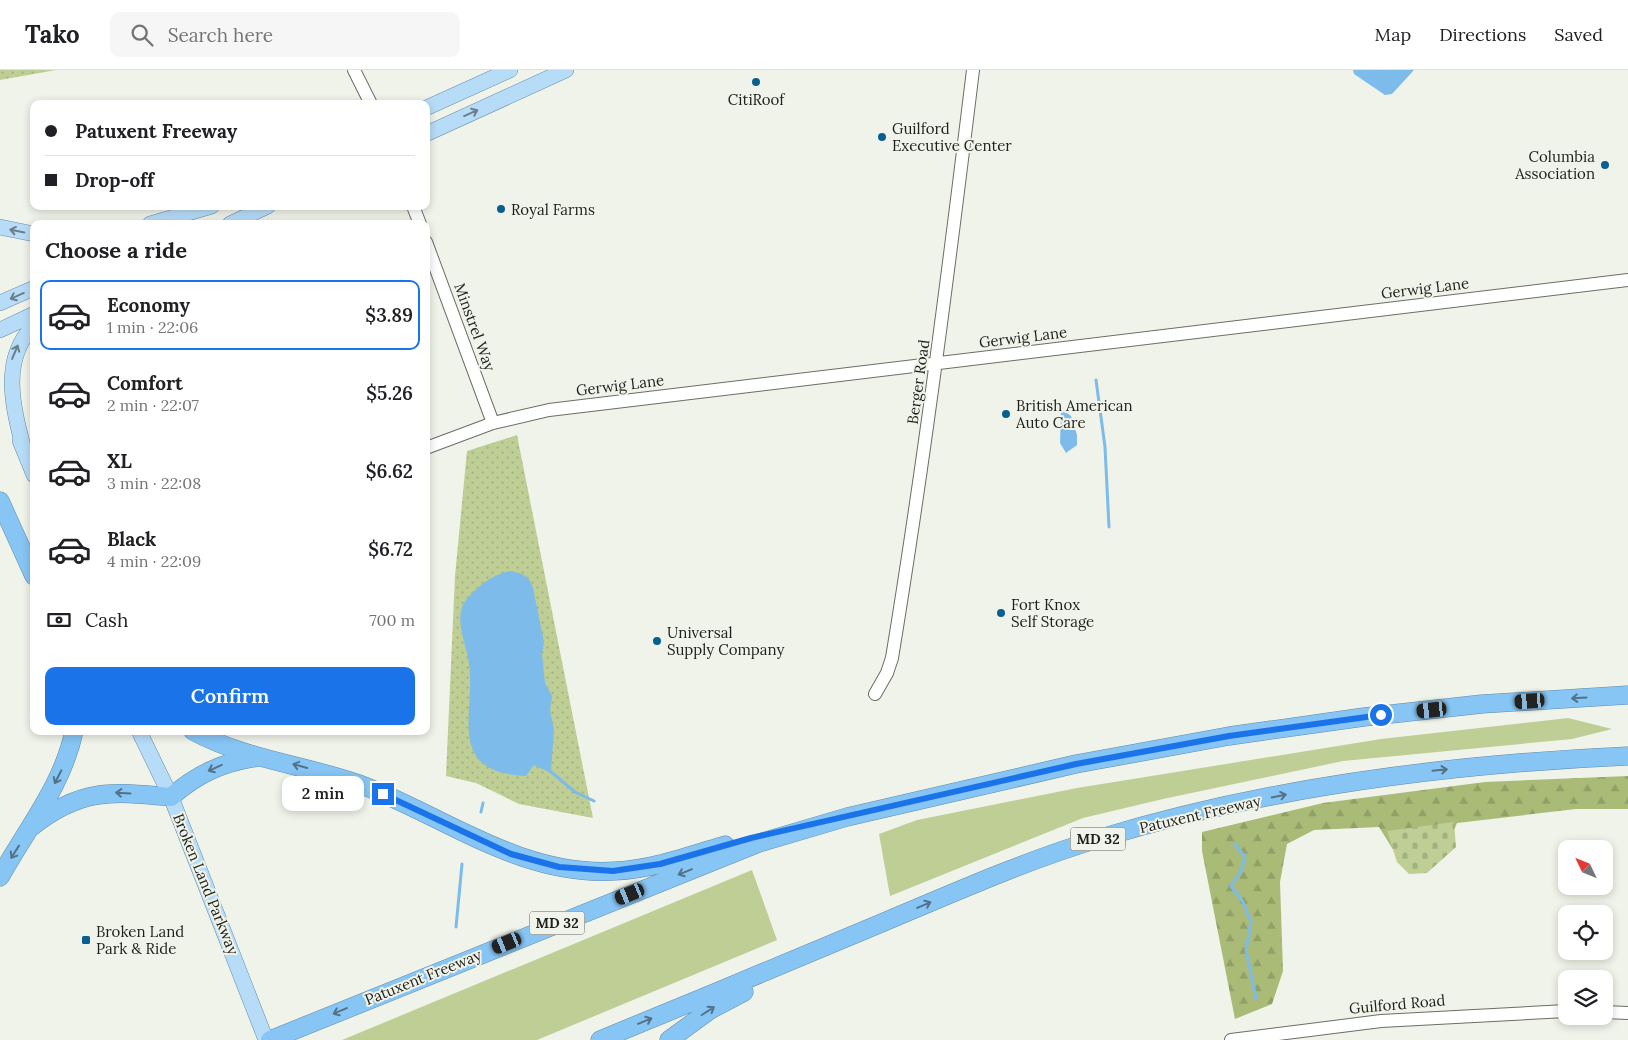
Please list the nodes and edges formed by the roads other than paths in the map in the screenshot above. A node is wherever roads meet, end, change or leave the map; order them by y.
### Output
1 (354, 70) edge
2 (510, 70) edge
3 (566, 70) edge
4 (973, 70) edge
5 (369, 100) edge
6 (430, 106) edge
7 (430, 132) edge
8 (199, 210) edge
9 (205, 210) edge
10 (260, 210) edge
11 (164, 220) edge
12 (183, 220) edge
13 (238, 220) edge
14 (0, 228) edge
15 (30, 233) edge
16 (430, 253) edge
17 (1628, 280) edge
18 (30, 290) edge
19 (0, 303) edge
20 (30, 316) edge
21 (0, 330) edge
22 (30, 330) edge
23 (937, 364) junction
24 (0, 394) edge
25 (493, 423) junction
26 (430, 447) edge
27 (24, 450) junction
28 (30, 465) edge
29 (0, 496) edge
30 (0, 501) edge
31 (30, 552) edge
32 (30, 567) edge
33 (875, 694) dead end
34 (1628, 695) edge
35 (73, 735) edge
36 (141, 735) edge
37 (204, 735) edge
38 (1628, 756) edge
39 (262, 757) junction
40 (172, 797) junction
41 (847, 817) junction
42 (30, 828) junction
43 (0, 877) edge
44 (894, 918) junction
45 (1558, 1011) edge
46 (1613, 1012) edge
47 (1628, 1013) edge
48 (268, 1040) edge
49 (600, 1040) edge
50 (669, 1040) edge
51 (1232, 1040) edge

1 - 5 street
2 - 6 main road
7 -> 3 main road
4 - 23 street, Berger Road
8 - 11 main road
9 - 12 main road
10 - 13 main road
15 -> 14 main road
16 - 25 street, Minstrel Way
17 - 23 street, Gerwig Lane
18 -> 19 main road
20 - 21 main road
27 -> 22 main road
23 - 25 street, Gerwig Lane
23 - 33 street, Berger Road
24 - 27 main road
25 - 26 street, Gerwig Lane
27 - 28 main road
29 - 31 main road
30 - 32 highway
34 -> 41 highway, Patuxent Freeway / MD 32
35 -> 42 highway
36 - 40 main road, Broken Land Parkway
37 - 39 highway
44 -> 38 highway, Patuxent Freeway / MD 32
39 -> 40 highway
41 -> 39 highway
40 -> 42 highway
40 - 48 main road, Broken Land Parkway
41 -> 48 highway, Patuxent Freeway / MD 32
42 -> 43 highway
49 -> 44 highway, Patuxent Freeway / MD 32
50 -> 44 highway
45 - 51 street, Guilford Road
46 - 47 street

